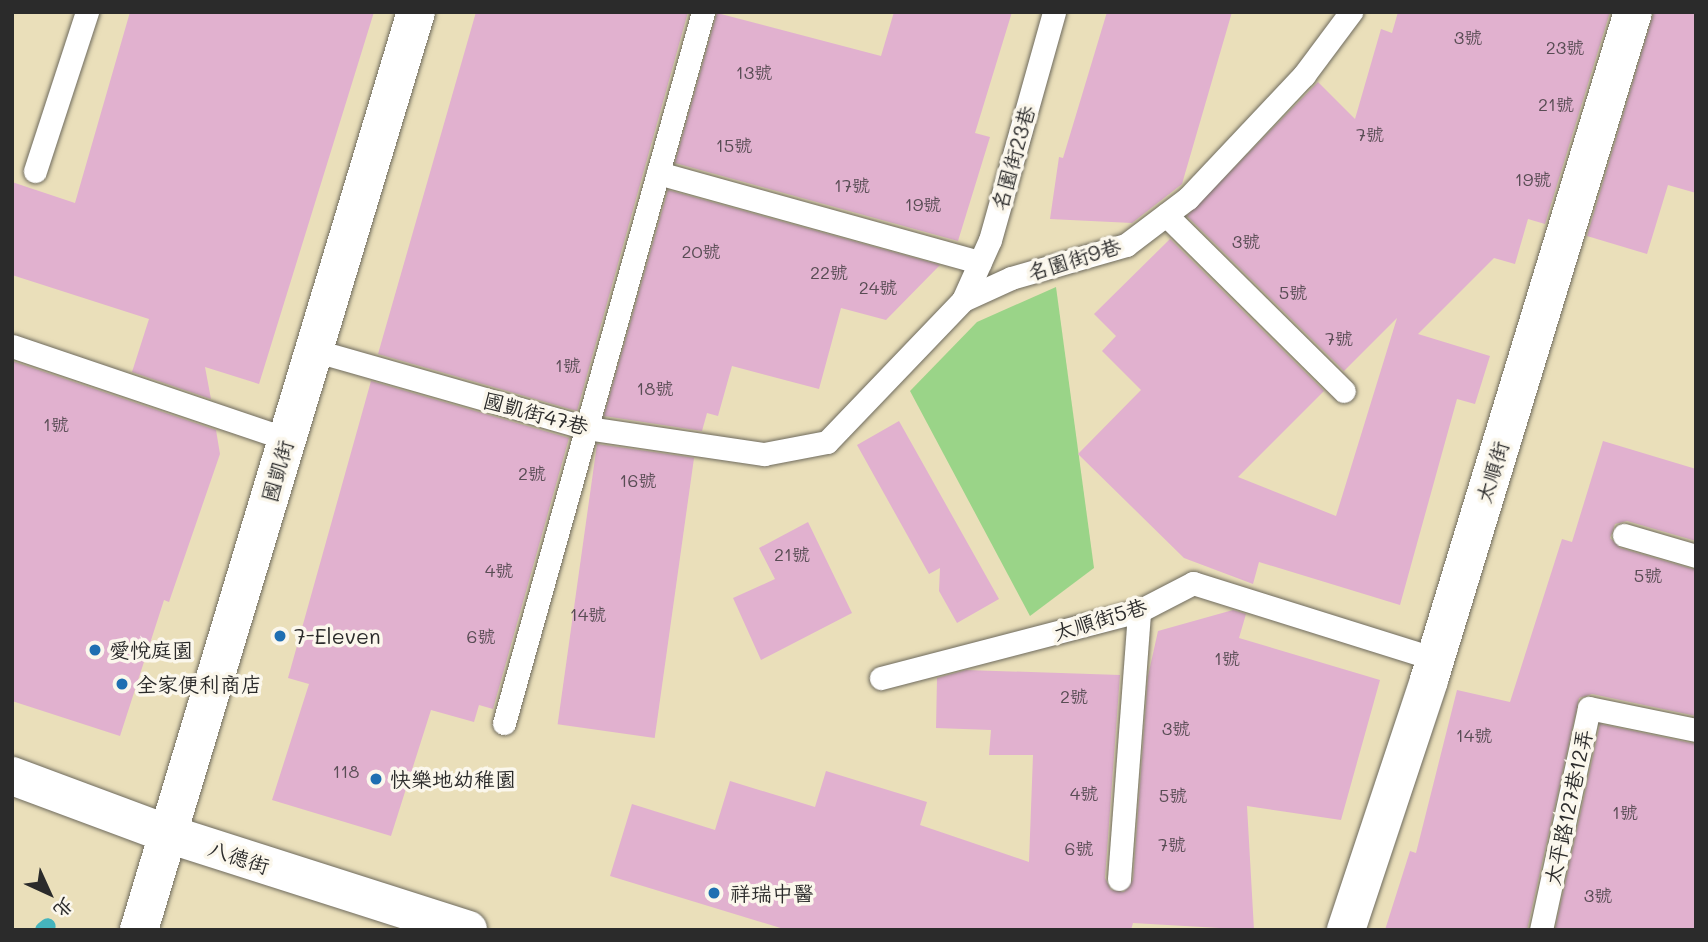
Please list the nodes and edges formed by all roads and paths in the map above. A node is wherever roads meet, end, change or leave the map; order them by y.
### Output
1 (87, 12) edge
2 (416, 12) edge
3 (703, 12) edge
4 (1054, 12) edge
5 (1351, 12) edge
6 (1633, 12) edge
7 (36, 171) dead end
8 (658, 173) junction
9 (1166, 215) junction
10 (980, 262) junction
11 (962, 300) junction
12 (12, 346) edge
13 (313, 350) junction
14 (1344, 391) dead end
15 (587, 428) junction
16 (286, 439) junction
17 (764, 454) joint
18 (1625, 535) dead end
19 (1696, 555) edge
20 (1139, 611) junction
21 (1435, 659) junction
22 (881, 678) dead end
23 (504, 723) dead end
24 (1696, 730) edge
25 (12, 776) edge
26 (168, 834) junction
27 (1119, 879) dead end
28 (139, 930) edge
29 (468, 930) edge
30 (1346, 930) edge
31 (1541, 930) edge

1 - 7 lane
2 - 13 street, 國凱街
3 - 8 lane
4 - 10 lane, 名園街23巷
5 - 9 lane, 名園街9巷
6 - 21 street, 太順街
8 - 10 lane
8 - 15 lane
9 - 11 lane, 名園街9巷
9 - 14 lane
10 - 11 lane, 名園街23巷
11 - 17 lane, 名園街9巷
12 - 16 lane
13 - 15 lane, 國凱街47巷
13 - 16 street, 國凱街
15 - 17 lane, 國凱街47巷
15 - 23 lane
16 - 26 street, 國凱街
18 - 19 lane
20 - 21 lane, 太順街5巷
20 - 22 lane, 太順街5巷
20 - 27 lane
21 - 30 street, 太順街
24 - 31 lane, 太平路127巷12弄
25 - 26 street, 八德街
26 - 28 street, 國凱街
26 - 29 street, 八德街

